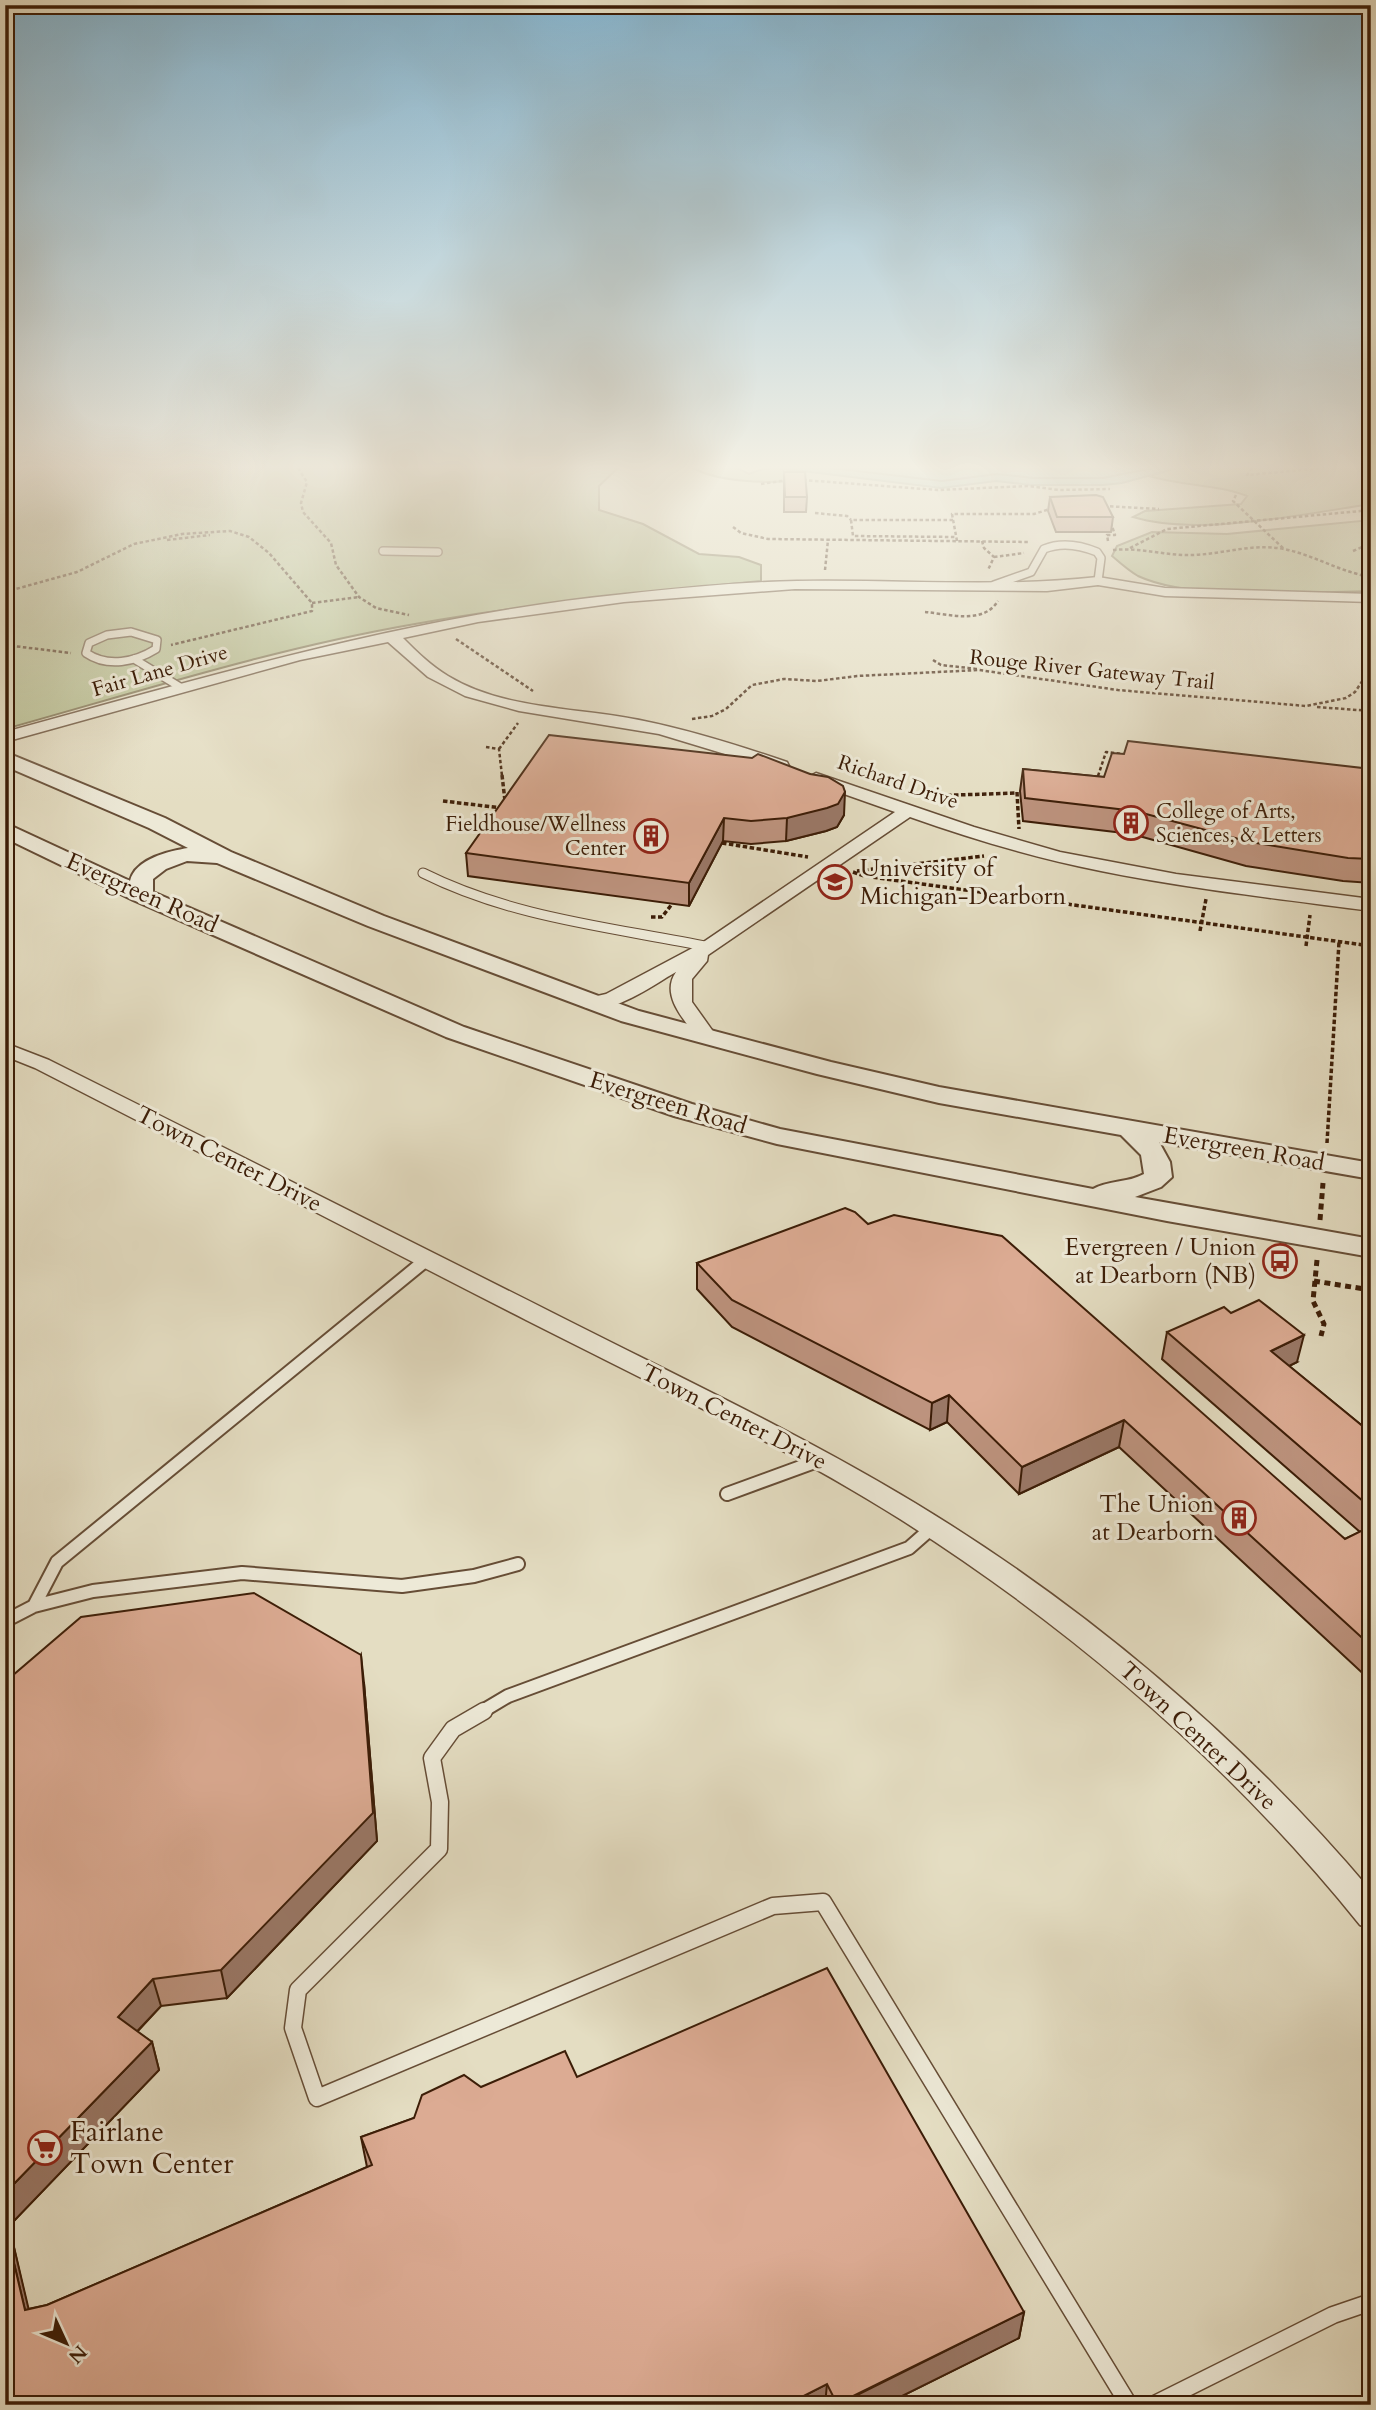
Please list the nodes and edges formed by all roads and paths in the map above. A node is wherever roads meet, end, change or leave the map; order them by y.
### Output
1 (46, 580) edge
2 (294, 580) edge
3 (347, 580) edge
4 (990, 580) edge
5 (1007, 580) edge
6 (1098, 581) joint
7 (989, 585) junction
8 (5, 592) edge
9 (359, 597) junction
10 (1371, 598) edge
11 (312, 603) junction
12 (925, 612) dead end
13 (435, 627) junction
14 (391, 636) junction
15 (5, 645) edge
16 (156, 649) junction
17 (86, 653) junction
18 (134, 659) junction
19 (933, 660) dead end
20 (1371, 668) edge
21 (979, 670) junction
22 (180, 687) junction
23 (540, 696) dead end
24 (1306, 706) junction
25 (1371, 711) edge
26 (682, 719) dead end
27 (519, 722) dead end
28 (5, 737) edge
29 (486, 747) dead end
30 (499, 749) junction
31 (1133, 755) edge
32 (5, 758) edge
33 (1093, 791) edge
34 (443, 801) dead end
35 (912, 804) junction
36 (5, 830) edge
37 (1020, 839) dead end
38 (722, 843) edge
39 (993, 855) dead end
40 (223, 857) junction
41 (820, 859) dead end
42 (843, 869) dead end
43 (853, 872) junction
44 (423, 873) dead end
45 (1207, 891) dead end
46 (141, 895) junction
47 (1311, 904) dead end
48 (1371, 905) edge
49 (1202, 922) junction
50 (1200, 931) dead end
51 (1307, 937) junction
52 (1339, 942) junction
53 (1306, 946) dead end
54 (1371, 946) edge
55 (709, 947) junction
56 (591, 1003) junction
57 (707, 1037) junction
58 (5, 1049) edge
59 (1129, 1128) junction
60 (1325, 1163) junction
61 (1371, 1171) edge
62 (1073, 1194) junction
63 (1319, 1240) junction
64 (1371, 1248) edge
65 (426, 1261) junction
66 (1314, 1281) junction
67 (1371, 1290) edge
68 (1321, 1336) dead end
69 (820, 1460) junction
70 (727, 1494) dead end
71 (934, 1525) junction
72 (518, 1564) dead end
73 (34, 1606) junction
74 (5, 1621) edge
75 (1371, 1915) edge
76 (1371, 2302) edge
77 (1129, 2405) edge
78 (1153, 2405) edge

1 - 8 path
2 - 11 path
3 - 9 path
4 - 7 path
5 - 7 lane
6 - 7 street, Fair Lane Drive
6 - 10 street, Fair Lane Drive
7 - 12 path
7 - 13 street, Fair Lane Drive
9 - 11 path
9 - 13 path
11 - 16 path
13 - 14 street, Fair Lane Drive
13 - 23 path
14 - 22 street, Fair Lane Drive
14 - 35 street, Richard Drive
15 - 17 path
16 - 17 lane
16 - 18 lane
17 - 18 lane
18 - 22 lane
19 - 21 path
20 - 24 path, Rouge River Gateway Trail
21 - 24 path, Rouge River Gateway Trail
21 - 26 path, Rouge River Gateway Trail
22 - 28 street, Fair Lane Drive
24 - 25 path
27 - 30 path
29 - 30 path
30 - 34 path
31 - 33 path
32 - 40 street, Evergreen Road
35 - 37 path
35 - 48 street, Richard Drive
35 - 55 street
36 - 46 street, Evergreen Road
38 - 41 path
39 - 43 path
40 - 46 street
40 - 56 street, Evergreen Road
42 - 43 path
43 - 49 path
44 - 55 lane
45 - 49 path
46 - 62 street, Evergreen Road
47 - 51 path
49 - 50 path
49 - 51 path
51 - 52 path
51 - 53 path
52 - 54 path
52 - 60 path
55 - 56 street
55 - 57 street
56 - 57 street, Evergreen Road
57 - 59 street, Evergreen Road
58 - 65 street, Town Center Drive
59 - 60 street, Evergreen Road
59 - 62 street
60 - 61 street, Evergreen Road
60 - 63 path
62 - 63 street, Evergreen Road
63 - 64 street, Evergreen Road
63 - 66 path
65 - 69 street, Town Center Drive
65 - 73 lane
66 - 67 path
66 - 68 path
69 - 70 lane
69 - 71 street, Town Center Drive
71 - 75 street, Town Center Drive
71 - 77 lane
72 - 73 lane
73 - 74 lane
76 - 78 lane

